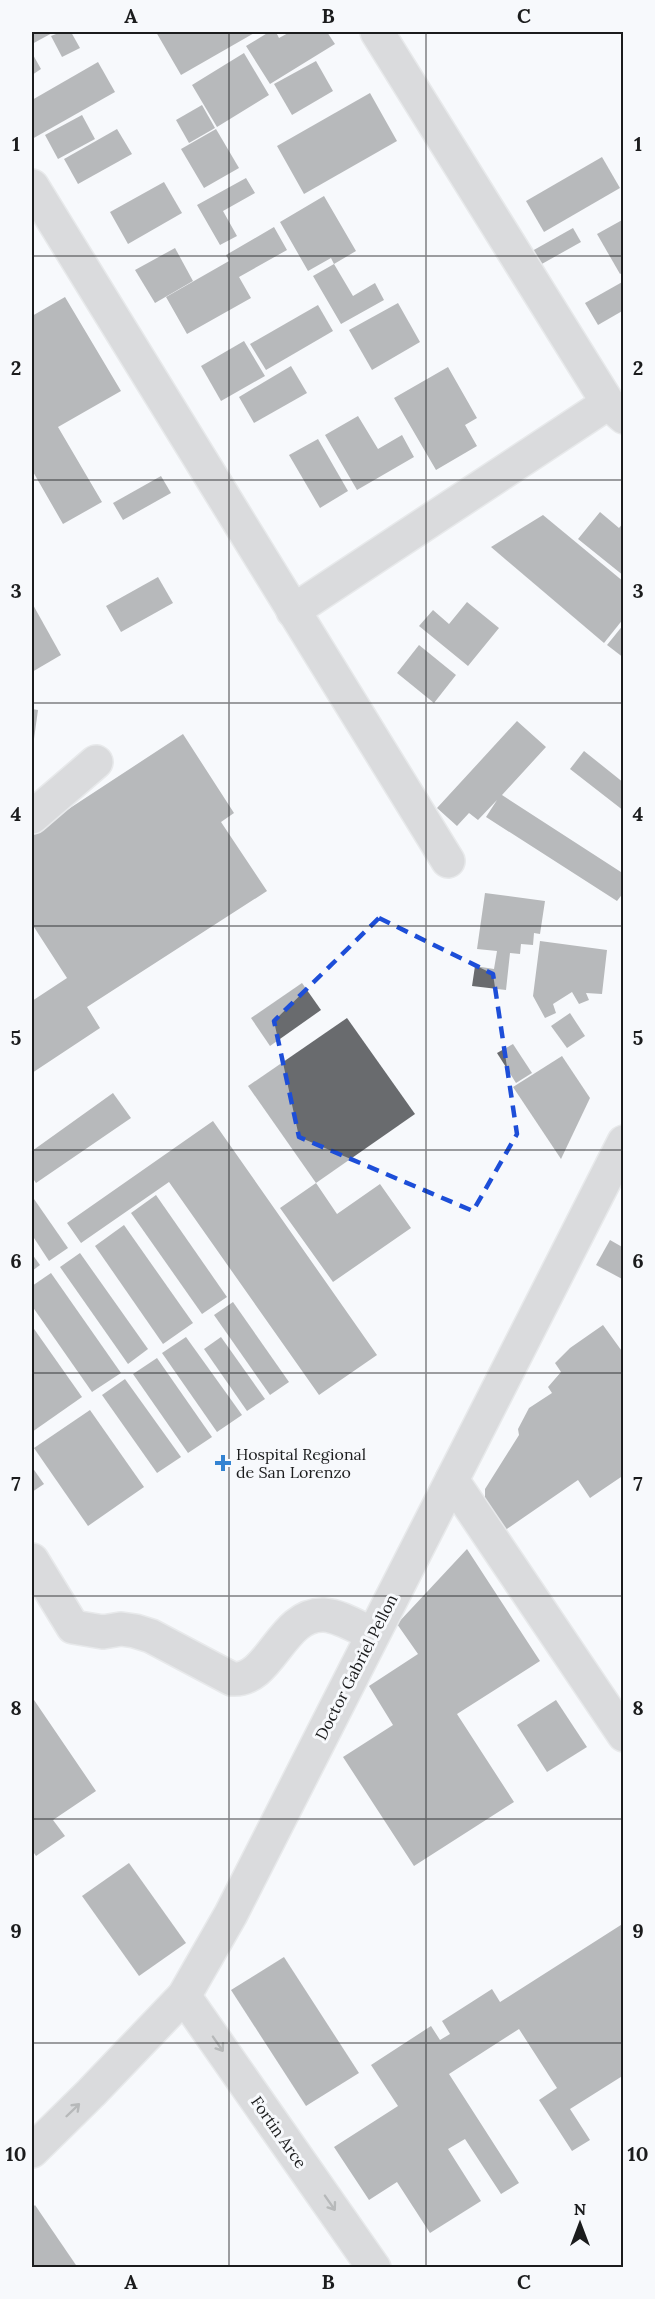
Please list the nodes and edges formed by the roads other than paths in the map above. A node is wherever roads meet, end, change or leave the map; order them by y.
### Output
1 (377, 32) edge
2 (32, 186) edge
3 (616, 410) edge
4 (293, 611) junction
5 (96, 762) dead end
6 (32, 817) edge
7 (448, 861) dead end
8 (624, 1142) edge
9 (613, 1189) edge
10 (452, 1480) junction
11 (32, 1560) edge
12 (372, 1634) junction
13 (624, 1735) edge
14 (184, 1996) junction
15 (32, 2151) edge
16 (374, 2268) edge

1 - 3 street
2 - 4 street
3 - 4 street
4 - 7 street
5 - 6 street
8 - 9 street, Doctor Gabriel Pellon
9 - 10 street, Doctor Gabriel Pellon
10 - 12 street, Doctor Gabriel Pellon
10 - 13 street
11 - 12 street
12 - 14 street, Doctor Gabriel Pellon
15 -> 14 street, Doctor Gabriel Pellon
14 -> 16 street, Fortin Arce

